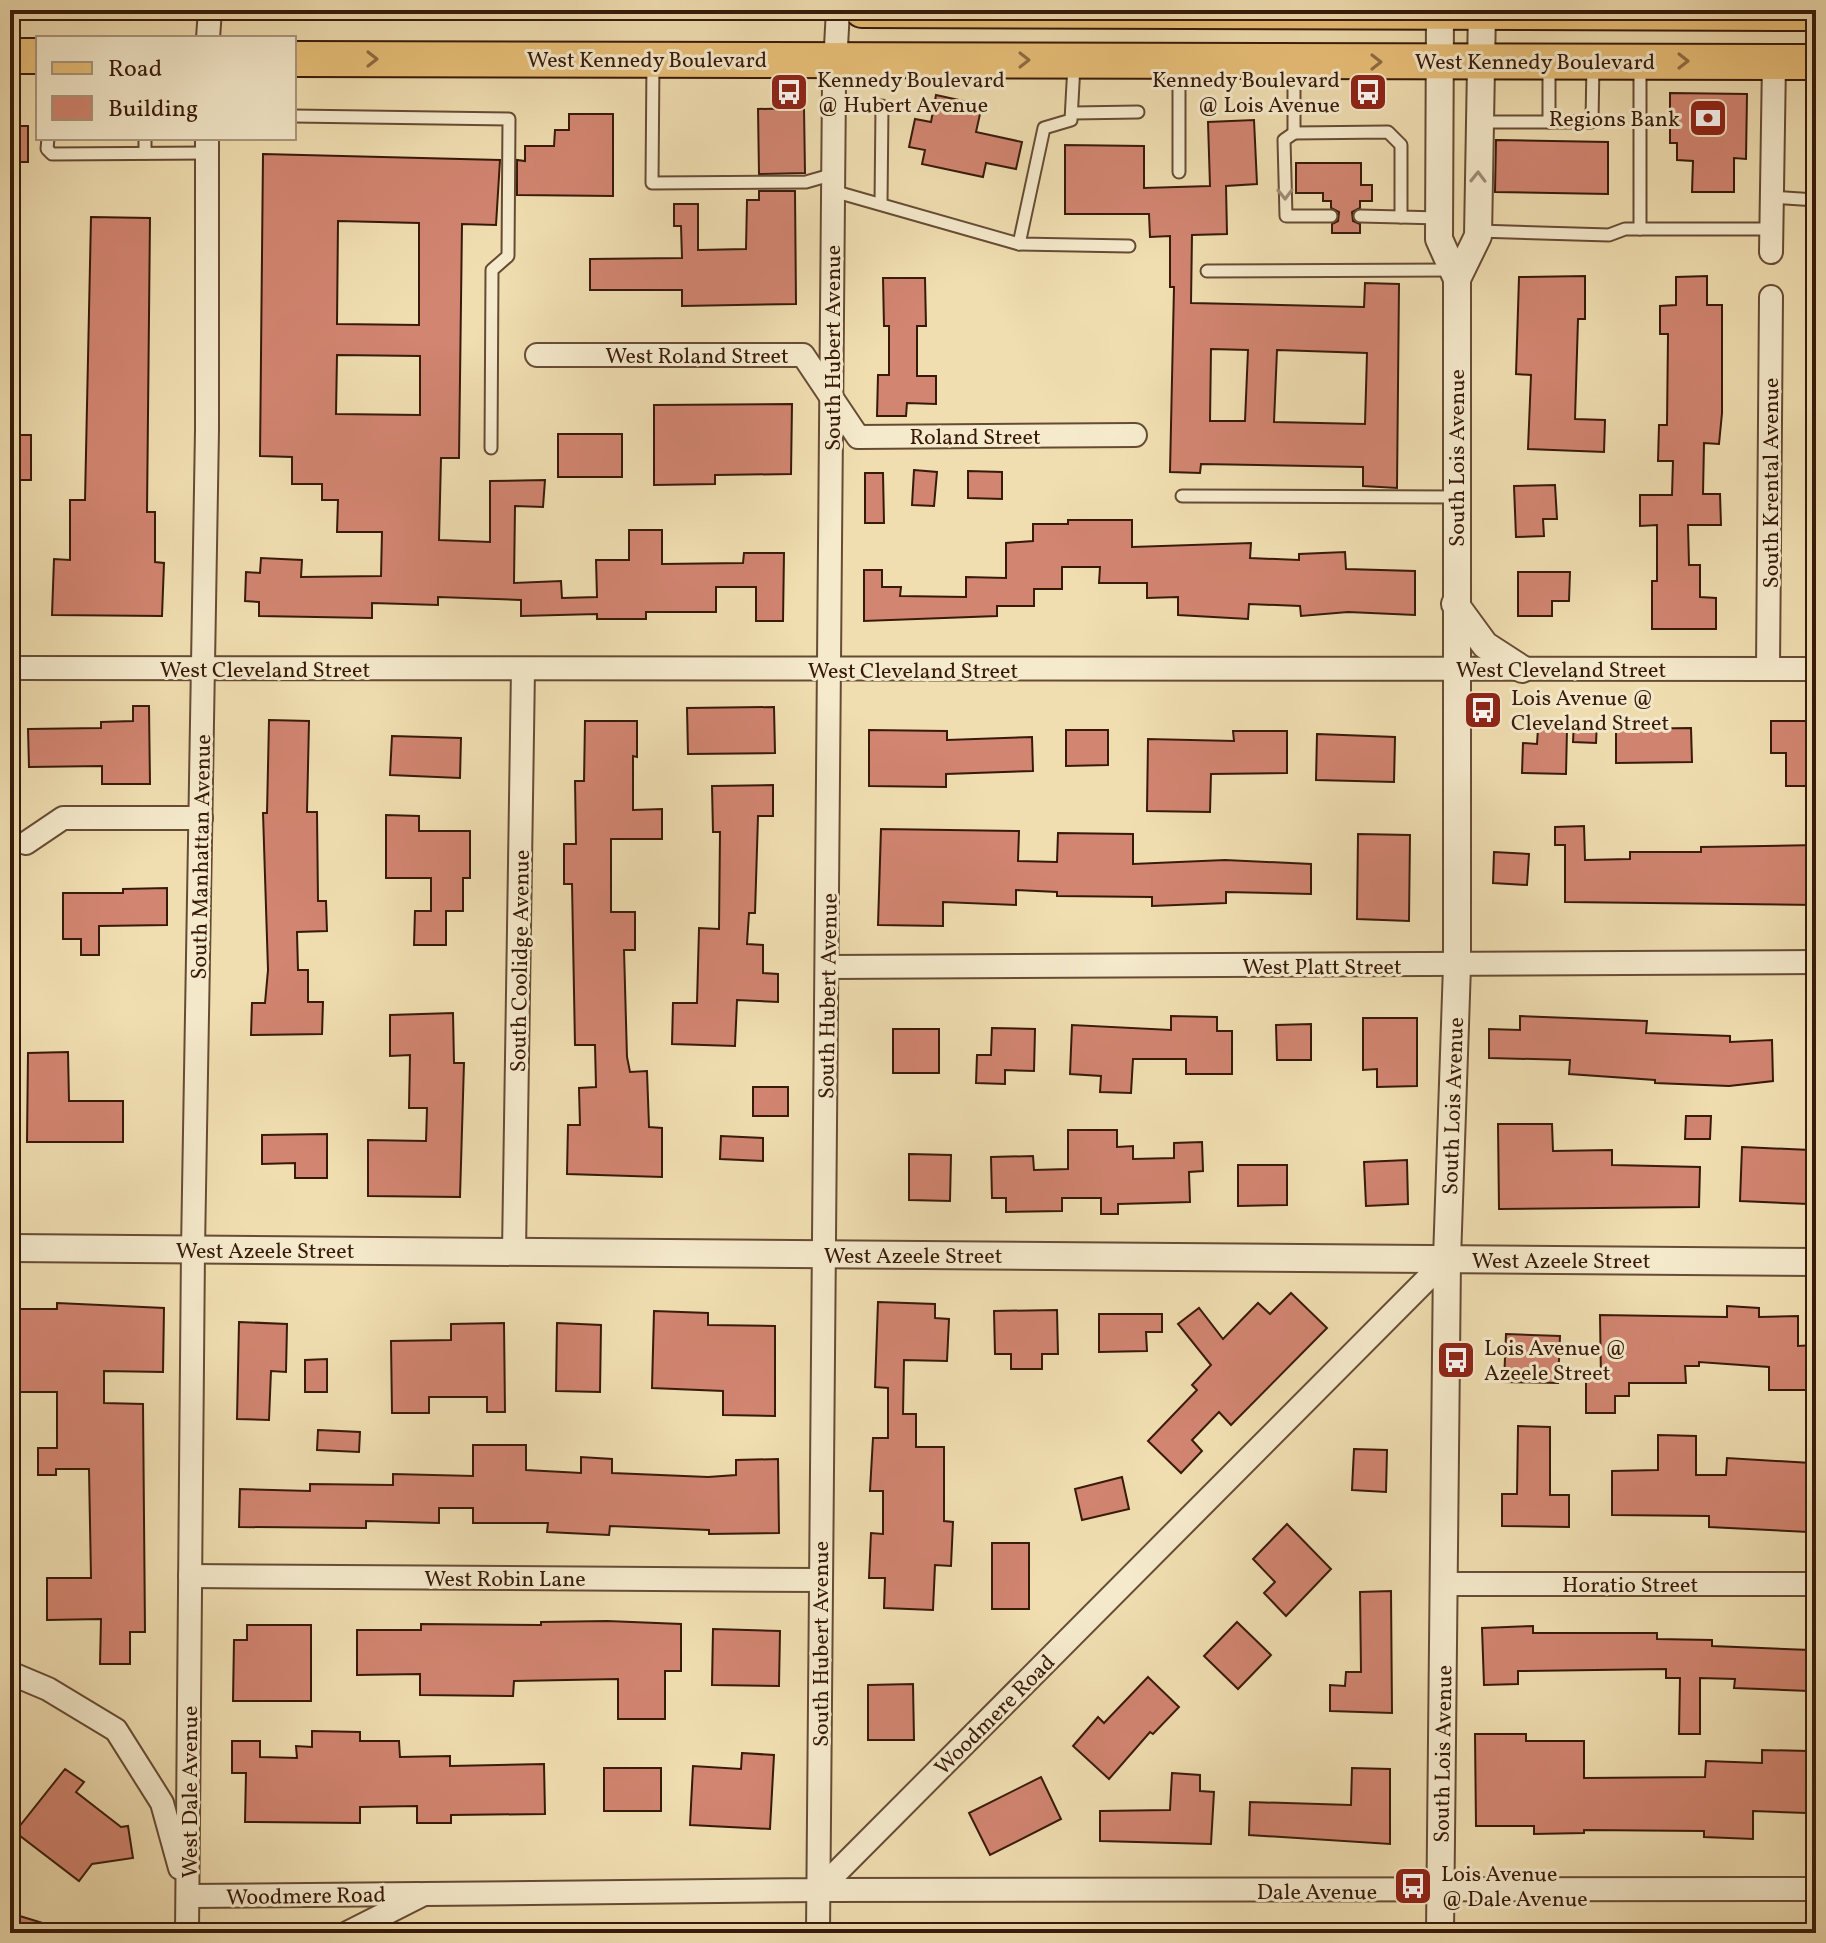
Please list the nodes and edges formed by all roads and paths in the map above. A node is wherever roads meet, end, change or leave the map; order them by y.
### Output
1 (210, 10) edge
2 (838, 10) edge
3 (862, 10) edge
4 (970, 10) edge
5 (1109, 11) edge
6 (1172, 11) edge
7 (1251, 11) edge
8 (1304, 11) edge
9 (1386, 11) edge
10 (1440, 11) edge
11 (1482, 11) edge
12 (1649, 11) edge
13 (1806, 12) edge
14 (208, 36) edge
15 (10, 56) edge
16 (36, 56) edge
17 (296, 59) edge
18 (653, 59) junction
19 (834, 59) junction
20 (1074, 60) junction
21 (1179, 61) junction
22 (1480, 61) junction
23 (1549, 61) junction
24 (1593, 61) junction
25 (1640, 61) junction
26 (1294, 62) junction
27 (1437, 62) junction
28 (1774, 62) junction
29 (1816, 62) edge
30 (882, 106) dead end
31 (1138, 112) dead end
32 (1073, 113) junction
33 (296, 116) edge
34 (1479, 122) junction
35 (1549, 122) junction
36 (1294, 133) junction
37 (48, 140) edge
38 (145, 140) edge
39 (208, 146) edge
40 (145, 153) junction
41 (1179, 172) dead end
42 (833, 182) junction
43 (1772, 197) junction
44 (1816, 200) edge
45 (881, 204) junction
46 (1331, 216) dead end
47 (1360, 216) dead end
48 (1401, 217) junction
49 (1439, 218) junction
50 (1640, 229) junction
51 (1771, 229) junction
52 (1478, 231) junction
53 (1019, 244) junction
54 (1129, 246) dead end
55 (1771, 252) dead end
56 (1207, 271) dead end
57 (1455, 274) junction
58 (1771, 297) dead end
59 (537, 355) dead end
60 (832, 402) junction
61 (1135, 435) dead end
62 (491, 448) dead end
63 (1182, 496) dead end
64 (1456, 497) junction
65 (1455, 604) junction
66 (10, 668) edge
67 (203, 668) junction
68 (523, 669) junction
69 (1455, 669) junction
70 (1522, 669) junction
71 (1768, 669) junction
72 (1816, 669) edge
73 (830, 670) junction
74 (201, 818) junction
75 (26, 843) dead end
76 (1816, 962) edge
77 (1457, 966) junction
78 (828, 967) junction
79 (10, 1248) edge
80 (193, 1249) junction
81 (514, 1252) junction
82 (822, 1254) junction
83 (1447, 1259) junction
84 (1816, 1262) edge
85 (190, 1576) junction
86 (820, 1580) junction
87 (1444, 1584) junction
88 (1816, 1584) edge
89 (10, 1673) edge
90 (1816, 1889) edge
91 (819, 1890) junction
92 (1440, 1891) junction
93 (424, 1894) junction
94 (188, 1896) junction
95 (187, 1933) edge
96 (347, 1933) edge
97 (818, 1933) edge
98 (1440, 1933) edge

1 - 14 street
2 - 19 street, South Hubert Avenue
3 - 4 main road
4 - 5 main road
5 - 6 main road
6 - 7 main road
7 - 8 main road
8 - 9 main road
9 - 10 main road
10 - 11 main road
10 - 27 street, South Lois Avenue
11 - 12 main road
11 - 22 street, South Lois Avenue
12 - 13 main road
15 - 16 main road
17 -> 18 main road, West Kennedy Boulevard
18 - 19 main road, West Kennedy Boulevard
18 - 42 lane
19 -> 20 main road, West Kennedy Boulevard
19 - 42 street, South Hubert Avenue
20 - 21 main road, West Kennedy Boulevard
20 - 32 lane
21 - 26 main road, West Kennedy Boulevard
21 - 41 lane
22 - 23 main road, West Kennedy Boulevard
22 - 27 main road, West Kennedy Boulevard
22 - 34 street, South Lois Avenue
23 - 24 main road, West Kennedy Boulevard
23 - 35 lane
24 - 25 main road, West Kennedy Boulevard
24 - 35 lane
25 -> 28 main road, West Kennedy Boulevard
25 - 50 lane
26 -> 27 main road, West Kennedy Boulevard
26 - 36 lane
27 - 49 street, South Lois Avenue
28 - 29 main road, West Kennedy Boulevard
28 - 43 street
30 - 45 lane
31 - 32 lane
32 - 53 lane
33 - 62 lane
34 - 35 lane
52 -> 34 street, South Lois Avenue
36 -> 46 lane
36 - 48 lane
37 - 40 lane
38 - 40 lane
39 - 40 lane
39 - 67 street, South Manhattan Avenue
42 - 45 lane
42 - 60 street, South Hubert Avenue
43 - 44 lane
43 - 51 street
45 - 53 lane
47 - 48 lane
48 - 49 lane
49 - 57 street, South Lois Avenue
50 - 51 lane
50 - 52 lane
51 - 55 street
52 - 57 street, South Lois Avenue
53 - 54 lane
56 - 57 lane
57 - 64 street, South Lois Avenue
58 - 71 street, South Krental Avenue
59 - 60 street, West Roland Street
60 - 61 street, Roland Street
60 - 73 street, South Hubert Avenue
63 - 64 lane
64 - 65 street, South Lois Avenue
65 - 69 street, South Lois Avenue
65 - 70 street
66 - 67 street, West Cleveland Street
67 - 68 street, West Cleveland Street
67 - 74 street, South Manhattan Avenue
68 - 73 street, West Cleveland Street
68 - 81 street, South Coolidge Avenue
69 - 70 street, West Cleveland Street
69 - 73 street, West Cleveland Street
69 - 77 street, South Lois Avenue
70 - 71 street, West Cleveland Street
71 - 72 street, West Cleveland Street
73 - 78 street, South Hubert Avenue
74 - 75 street
74 - 80 street, South Manhattan Avenue
76 - 77 street, West Platt Street
77 - 78 street, West Platt Street
77 - 83 street, South Lois Avenue
78 - 82 street, South Hubert Avenue
79 - 80 street, West Azeele Street
80 - 81 street, West Azeele Street
80 - 85 street, South Manhattan Avenue
81 - 82 street, West Azeele Street
82 - 83 street, West Azeele Street
82 - 86 street, South Hubert Avenue
83 - 84 street, West Azeele Street
83 - 87 street, South Lois Avenue
83 - 91 street, Woodmere Road
85 - 86 street, West Robin Lane
85 - 94 street, West Dale Avenue
86 - 91 street, South Hubert Avenue
87 - 88 street, Horatio Street
87 - 92 street, South Lois Avenue
89 - 94 street, West Dale Avenue
90 - 92 street, Dale Avenue
91 - 92 street, Dale Avenue
91 - 93 street, Woodmere Road
91 - 97 street, South Hubert Avenue
92 - 98 street, South Lois Avenue
93 - 94 street, Woodmere Road
93 - 96 street, Woodmere Road
94 - 95 street

